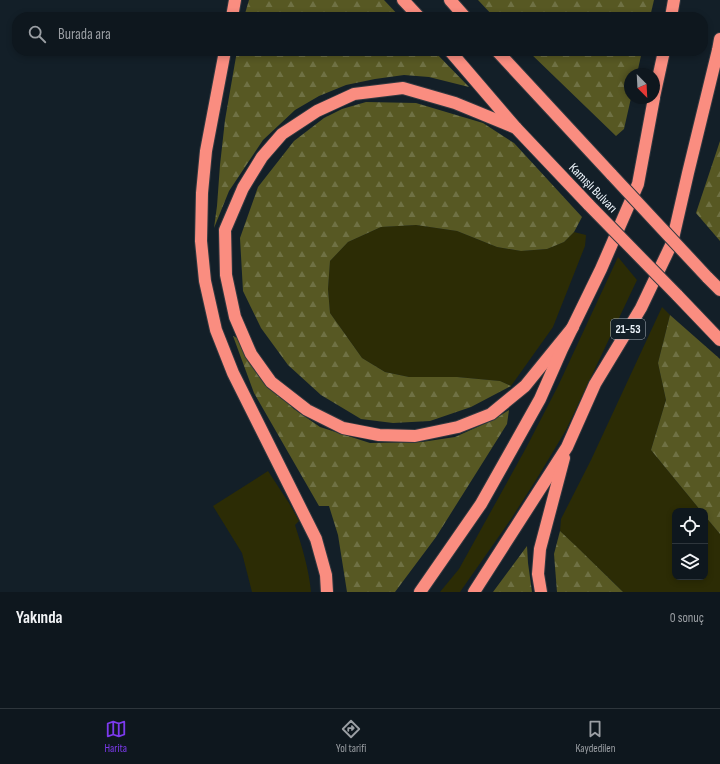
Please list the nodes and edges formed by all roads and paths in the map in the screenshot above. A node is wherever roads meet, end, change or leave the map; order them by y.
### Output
1 (235, 0) edge
2 (403, 0) edge
3 (450, 0) edge
4 (674, 0) edge
5 (233, 12) edge
6 (414, 12) edge
7 (461, 12) edge
8 (672, 12) edge
9 (719, 45) edge
10 (224, 56) edge
11 (454, 56) edge
12 (502, 56) edge
13 (663, 56) edge
14 (660, 70) edge
15 (653, 104) edge
16 (516, 128) junction
17 (720, 290) edge
18 (572, 327) junction
19 (720, 340) edge
20 (567, 447) junction
21 (327, 592) edge
22 (420, 592) edge
23 (474, 592) edge
24 (541, 592) edge

1 - 5 highway
2 - 6 highway
3 - 7 highway
4 - 8 highway
9 - 20 highway, 21-53
10 - 21 highway
11 - 16 highway, Kamışlı Bulvarı
12 - 17 highway, Kamışlı Bulvarı, bridge
13 - 14 highway
15 - 18 highway
16 - 18 highway
16 - 19 highway, Kamışlı Bulvarı, bridge
18 - 22 highway
20 - 23 highway, 21-53
20 - 24 highway

